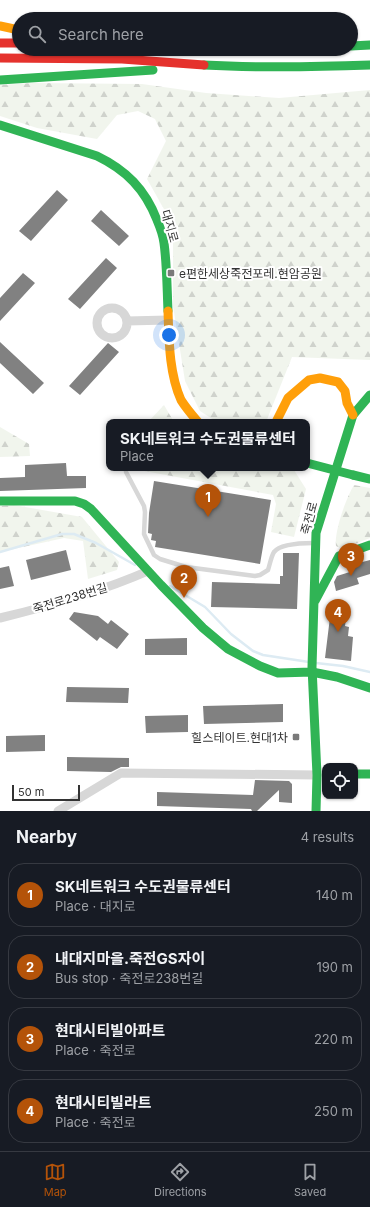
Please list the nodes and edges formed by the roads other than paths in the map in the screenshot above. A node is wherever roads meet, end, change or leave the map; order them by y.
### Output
1 (0, 26) edge
2 (12, 29) edge
3 (0, 43) edge
4 (12, 43) edge
5 (370, 45) edge
6 (358, 46) edge
7 (0, 58) edge
8 (370, 65) edge
9 (223, 66) junction
10 (0, 80) edge
11 (0, 125) edge
12 (168, 320) junction
13 (127, 321) junction
14 (370, 395) edge
15 (353, 415) junction
16 (195, 419) edge
17 (278, 419) edge
18 (310, 464) edge
19 (126, 472) dead end
20 (370, 479) edge
21 (0, 501) edge
22 (315, 543) junction
23 (370, 545) edge
24 (145, 572) junction
25 (313, 606) junction
26 (0, 618) edge
27 (312, 670) junction
28 (370, 688) edge
29 (358, 774) edge
30 (370, 774) edge
31 (321, 775) edge
32 (58, 811) edge
33 (316, 811) edge

1 - 2 main road
3 - 4 main road
5 - 6 main road
7 - 9 main road
8 - 9 main road
9 - 10 main road
11 - 12 main road, 대지로
12 - 13 street
12 - 16 main road, 대지로
13 - 13 street
14 - 15 main road, 죽전로
15 - 17 main road
15 - 22 main road, 죽전로
18 - 20 main road, bridge
19 - 22 lane
21 - 24 main road
22 - 25 main road, 죽전로
23 - 25 main road
24 - 26 street, 죽전로238번길
24 - 27 main road
25 - 27 main road, 죽전로
27 - 28 main road
27 - 31 main road
29 - 30 main road
31 - 32 street
31 - 33 main road

